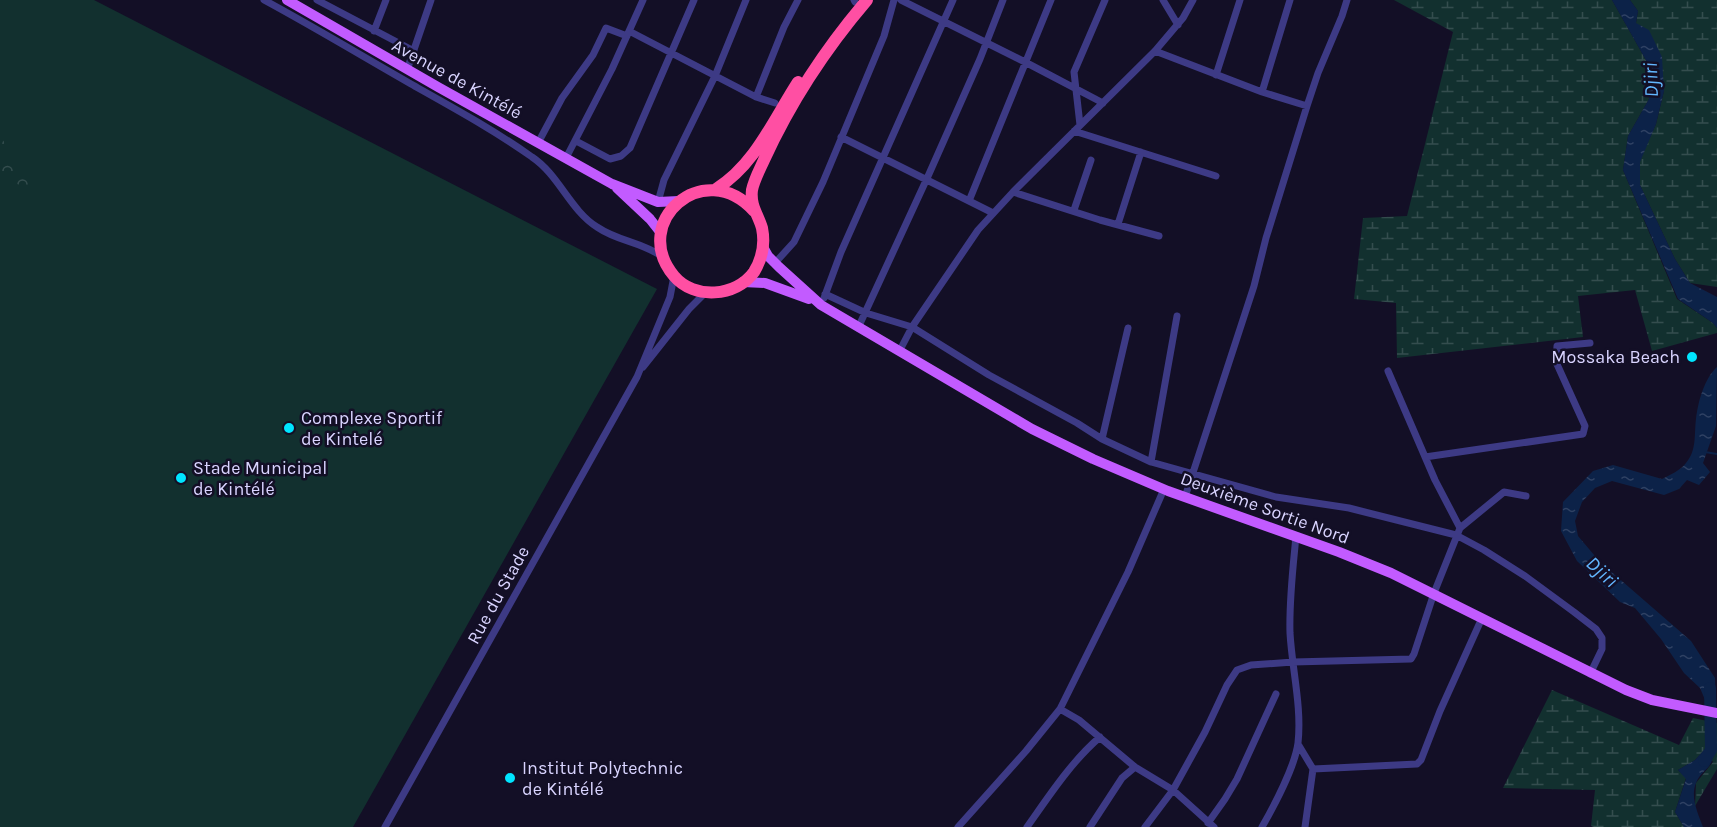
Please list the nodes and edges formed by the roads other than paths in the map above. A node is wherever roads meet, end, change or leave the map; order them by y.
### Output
1 (264, 0) edge
2 (287, 0) edge
3 (317, 0) edge
4 (386, 0) edge
5 (431, 0) edge
6 (643, 0) edge
7 (694, 0) edge
8 (746, 0) edge
9 (798, 0) edge
10 (858, 0) edge
11 (894, 0) edge
12 (901, 0) edge
13 (953, 0) edge
14 (1003, 0) edge
15 (1052, 0) edge
16 (1105, 0) edge
17 (1162, 0) edge
18 (1193, 0) edge
19 (1240, 0) edge
20 (1290, 0) edge
21 (1347, 0) edge
22 (330, 3) edge
23 (943, 21) junction
24 (1178, 25) junction
25 (374, 31) junction
26 (628, 33) junction
27 (986, 42) junction
28 (414, 51) junction
29 (1155, 51) junction
30 (672, 52) junction
31 (1025, 62) junction
32 (407, 70) junction
33 (1216, 75) junction
34 (715, 76) junction
35 (1075, 88) junction
36 (1262, 92) junction
37 (756, 97) junction
38 (775, 103) dead end
39 (1103, 103) junction
40 (1307, 106) junction
41 (1077, 128) junction
42 (841, 137) junction
43 (576, 141) junction
44 (538, 143) junction
45 (1141, 152) junction
46 (566, 158) junction
47 (884, 159) junction
48 (1091, 160) dead end
49 (1216, 176) dead end
50 (927, 180) junction
51 (612, 184) junction
52 (716, 189) junction
53 (1013, 192) junction
54 (679, 201) junction
55 (969, 201) junction
56 (658, 202) junction
57 (1074, 210) junction
58 (754, 211) junction
59 (993, 213) junction
60 (1118, 224) junction
61 (661, 233) junction
62 (1159, 236) dead end
63 (763, 247) junction
64 (663, 257) junction
65 (775, 263) junction
66 (674, 276) junction
67 (743, 282) junction
68 (706, 292) junction
69 (825, 294) junction
70 (818, 303) junction
71 (866, 313) junction
72 (1178, 316) dead end
73 (912, 327) junction
74 (858, 328) junction
75 (1128, 328) dead end
76 (1590, 343) dead end
77 (900, 351) junction
78 (1388, 371) dead end
79 (637, 377) junction
80 (1102, 439) junction
81 (1425, 457) junction
82 (1151, 462) junction
83 (1191, 475) junction
84 (1164, 489) junction
85 (1526, 496) dead end
86 (1185, 497) junction
87 (1458, 531) junction
88 (1296, 536) junction
89 (1434, 593) junction
90 (1482, 618) junction
91 (1293, 662) junction
92 (1590, 674) junction
93 (1276, 694) dead end
94 (1060, 709) junction
95 (1717, 713) edge
96 (1100, 737) junction
97 (1298, 744) junction
98 (1135, 767) junction
99 (1313, 769) junction
100 (1173, 790) junction
101 (1211, 825) edge
102 (385, 827) edge
103 (958, 827) edge
104 (1027, 827) edge
105 (1090, 827) edge
106 (1145, 827) edge
107 (1262, 827) edge
108 (1305, 827) edge

1 - 64 street
2 - 32 main road, Avenue de Kintélé
3 - 22 street
4 - 25 street
5 - 28 street
6 - 26 street
7 - 30 street
8 - 34 street
9 - 37 street
10 - 52 highway
10 - 58 highway
11 - 42 street
12 - 23 street
13 - 23 street
14 - 27 street
15 - 31 street
16 - 35 street
17 - 24 street
18 - 24 street
19 - 33 street
20 - 36 street
21 - 40 street
22 - 25 street
23 - 27 street
23 - 47 street
24 - 29 street
25 - 28 street
26 - 30 street
26 - 43 street
26 - 44 street
27 - 31 street
27 - 50 street
28 - 32 street
29 - 33 street
29 - 39 street
30 - 34 street
30 - 43 street
31 - 35 street
31 - 55 street
32 - 44 main road, Avenue de Kintélé
33 - 36 street
34 - 37 street
34 - 56 street
35 - 39 street
35 - 41 street
36 - 40 street
37 - 38 street
39 - 41 street
40 - 83 street
41 - 45 street
41 - 53 street
42 - 47 street
42 - 65 street
43 - 46 street
44 - 46 main road, Avenue de Kintélé
45 - 49 street
45 - 60 street
46 - 51 main road, Avenue de Kintélé
47 - 50 street
47 - 69 street
48 - 57 street
50 - 55 street
50 - 71 street
51 - 56 main road, Avenue de Kintélé
51 - 61 main road, Avenue de Kintélé
52 - 54 highway
52 - 58 highway
53 - 57 street
53 - 59 street
54 - 56 main road, Avenue de Kintélé
54 - 61 highway
55 - 59 street
57 - 60 street
58 - 63 highway
59 - 73 street
60 - 62 street
61 - 64 highway
63 - 65 main road, Deuxième Sortie Nord
63 - 67 highway
64 - 66 highway
65 - 70 main road, Deuxième Sortie Nord
66 - 68 highway
66 - 79 street, Rue du Stade
67 - 68 highway
67 - 70 main road, Deuxième Sortie Nord
68 - 79 street, Rue du Stade
69 - 70 street
69 - 71 street
70 - 74 main road, Deuxième Sortie Nord
71 - 73 street
71 - 74 street
72 - 82 street
73 - 77 street
73 - 80 street
74 - 77 main road, Deuxième Sortie Nord
75 - 80 street
76 - 81 street
77 - 84 main road, Deuxième Sortie Nord
78 - 81 street
79 - 102 street, Rue du Stade
80 - 82 street
81 - 87 street
82 - 83 street
83 - 86 street
83 - 87 street
84 - 86 main road, Deuxième Sortie Nord
84 - 94 street
85 - 87 street
86 - 88 main road, Deuxième Sortie Nord
87 - 89 street
87 - 92 street
88 - 89 main road, Deuxième Sortie Nord
88 - 91 street
89 - 90 main road, Deuxième Sortie Nord
89 - 91 street
90 - 92 main road, Deuxième Sortie Nord
90 - 99 street
91 - 97 street
91 - 100 street
92 - 95 main road, Deuxième Sortie Nord
93 - 101 street
94 - 96 street
94 - 103 street
96 - 98 street
96 - 104 street
97 - 99 street
97 - 107 street
98 - 100 street
98 - 105 street
99 - 108 street
100 - 101 street
100 - 106 street

